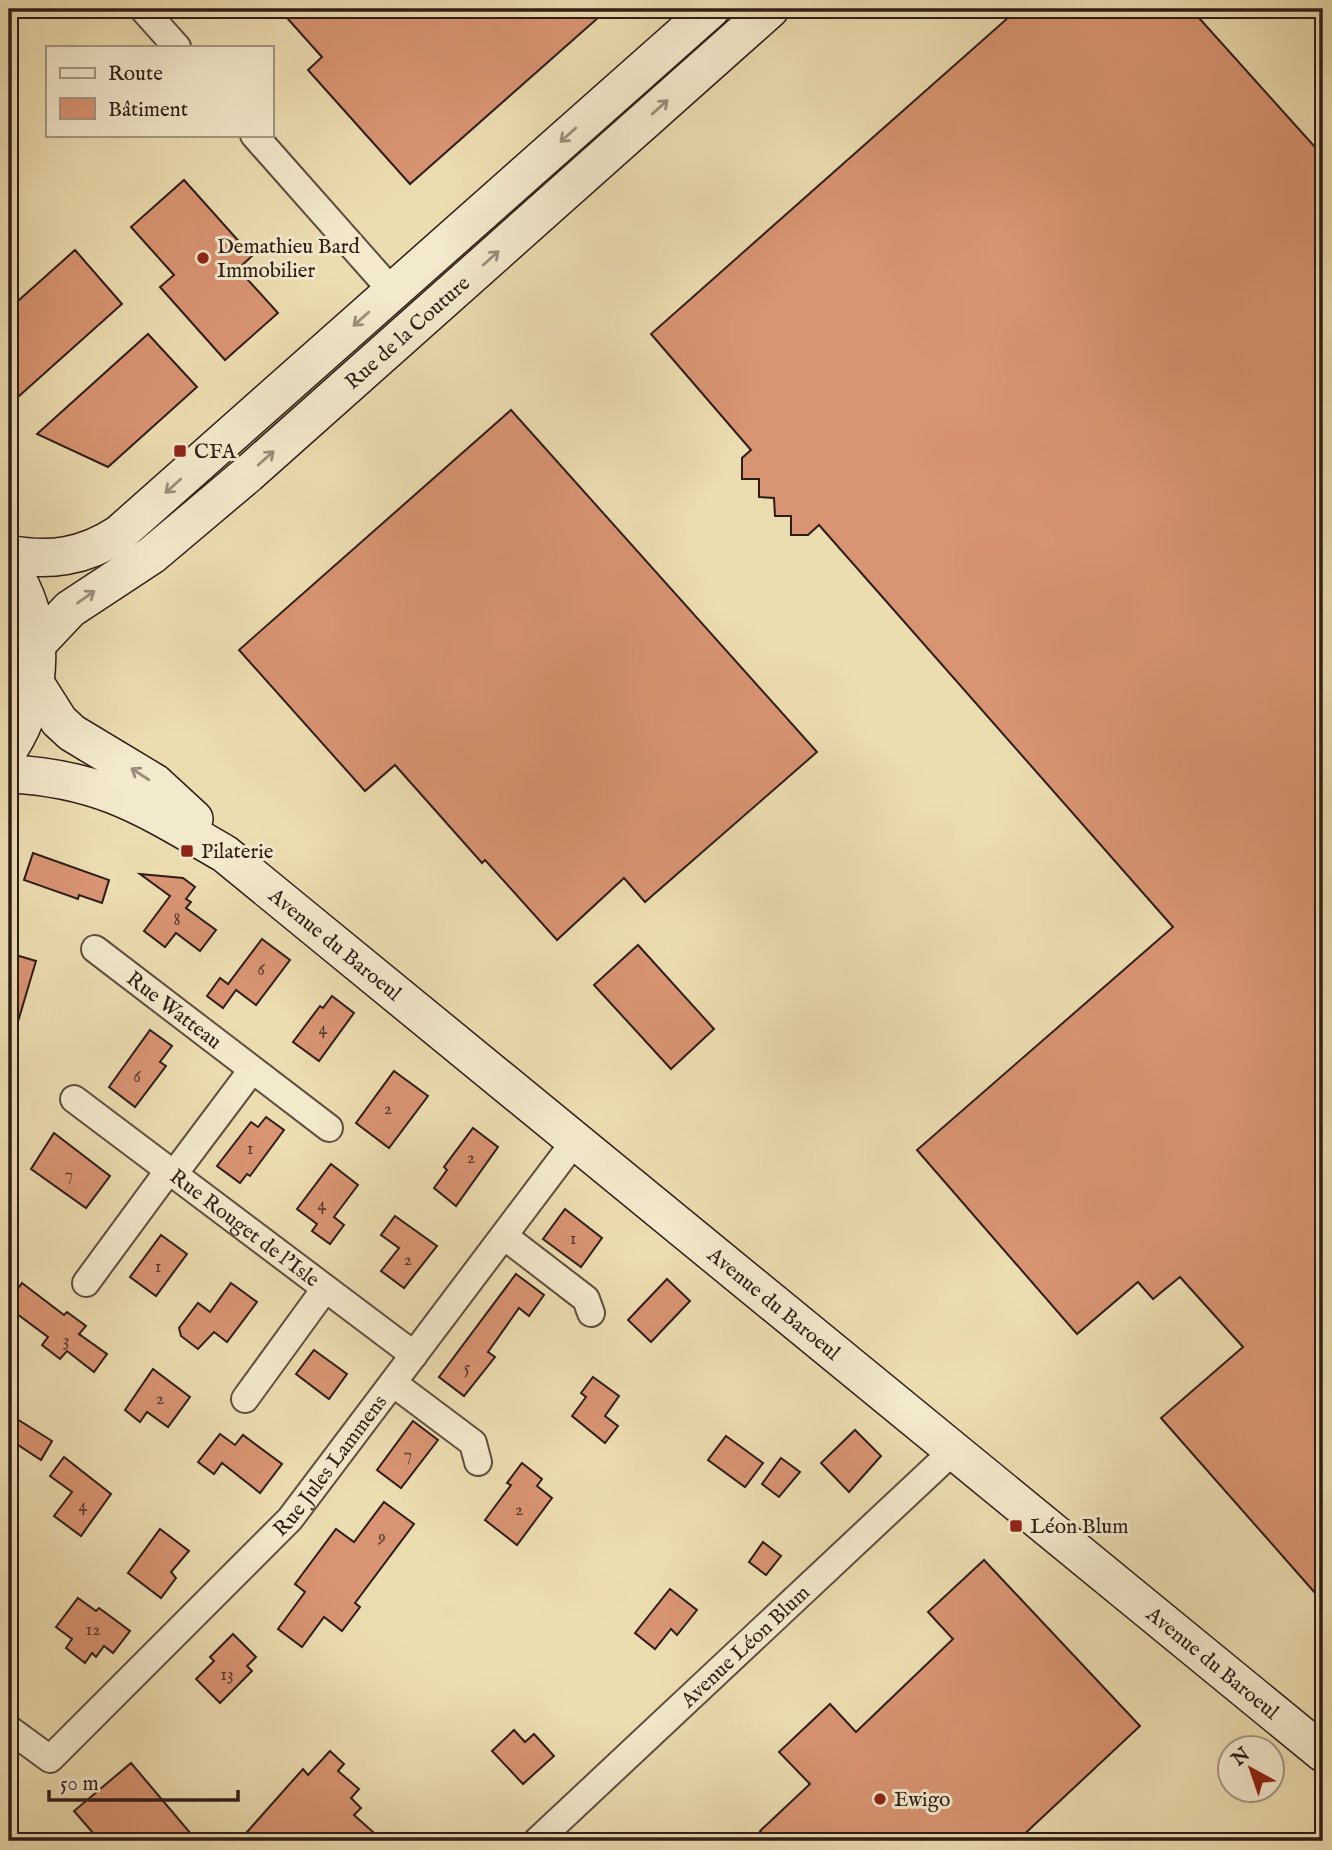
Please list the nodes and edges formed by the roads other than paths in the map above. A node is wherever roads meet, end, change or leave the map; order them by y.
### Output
1 (143, 9) edge
2 (711, 9) edge
3 (770, 9) edge
4 (176, 46) edge
5 (255, 136) edge
6 (393, 291) junction
7 (9, 554) edge
8 (9, 566) edge
9 (37, 644) junction
10 (35, 682) junction
11 (9, 749) edge
12 (9, 774) edge
13 (225, 855) junction
14 (94, 949) dead end
15 (253, 1070) junction
16 (74, 1099) dead end
17 (328, 1128) dead end
18 (575, 1141) junction
19 (171, 1172) junction
20 (504, 1236) junction
21 (86, 1283) dead end
22 (325, 1289) junction
23 (591, 1313) dead end
24 (414, 1355) junction
25 (393, 1383) junction
26 (245, 1399) dead end
27 (953, 1451) junction
28 (478, 1462) dead end
29 (9, 1729) edge
30 (1323, 1754) edge
31 (537, 1841) edge

1 - 4 street
2 -> 6 main road, Rue de la Couture
9 -> 3 main road, Rue de la Couture
5 - 6 street
6 -> 7 main road, Rue de la Couture
8 - 9 main road
9 - 10 main road
10 - 11 main road
13 -> 10 main road, Avenue du Baroeul
12 - 13 main road, Avenue du Baroeul
13 - 18 main road, Avenue du Baroeul
14 - 15 street, Rue Watteau
15 - 17 street, Rue Watteau
15 - 19 street
16 - 19 street, Rue Rouget de l'Isle
18 - 20 street, Rue Jules Lammens
18 - 27 main road, Avenue du Baroeul
19 - 21 street
19 - 22 street, Rue Rouget de l'Isle
20 - 23 street
20 - 24 street, Rue Jules Lammens
22 - 24 street, Rue Rouget de l'Isle
22 - 26 street
24 - 25 street, Rue Jules Lammens
25 - 28 street
25 - 29 street, Rue Jules Lammens
27 - 30 main road, Avenue du Baroeul
27 - 31 street, Avenue Léon Blum

